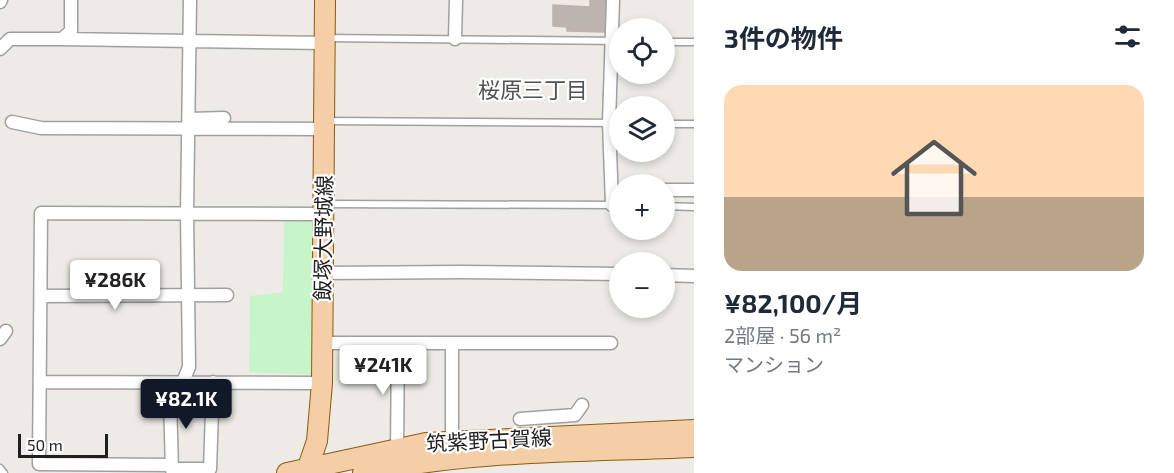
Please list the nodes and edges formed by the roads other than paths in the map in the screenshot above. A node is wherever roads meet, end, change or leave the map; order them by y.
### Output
1 (71, 0) edge
2 (190, 0) edge
3 (325, 0) edge
4 (456, 0) edge
5 (613, 0) edge
6 (614, 18) edge
7 (62, 39) junction
8 (455, 39) junction
9 (325, 40) junction
10 (609, 40) edge
11 (190, 42) junction
12 (675, 42) edge
13 (694, 42) edge
14 (0, 49) edge
15 (224, 118) dead end
16 (12, 122) dead end
17 (190, 123) junction
18 (609, 123) edge
19 (675, 124) edge
20 (694, 124) edge
21 (326, 125) junction
22 (675, 190) edge
23 (694, 190) edge
24 (609, 205) edge
25 (675, 206) edge
26 (694, 207) edge
27 (324, 209) junction
28 (187, 213) junction
29 (324, 273) junction
30 (609, 274) edge
31 (675, 275) edge
32 (694, 276) edge
33 (227, 295) dead end
34 (41, 296) junction
35 (188, 296) junction
36 (323, 343) junction
37 (398, 343) junction
38 (452, 343) junction
39 (610, 343) dead end
40 (41, 382) junction
41 (183, 382) junction
42 (213, 382) junction
43 (322, 383) junction
44 (582, 405) dead end
45 (694, 430) edge
46 (528, 439) junction
47 (452, 442) junction
48 (694, 447) edge
49 (397, 450) junction
50 (0, 468) edge
51 (39, 469) edge
52 (172, 469) edge
53 (300, 472) edge
54 (4, 473) edge
55 (363, 473) edge

1 - 7 street
2 - 11 street
3 - 9 main road, 飯塚大野城線
4 - 8 street
5 - 6 street
7 - 11 street
7 - 14 street
8 - 9 lane
8 - 10 lane
9 - 11 street
9 - 21 main road, 飯塚大野城線
11 - 17 street
12 - 13 lane
15 - 17 street
16 - 17 street
17 - 21 street
17 - 28 street
18 - 21 lane
19 - 20 lane
21 - 27 main road, 飯塚大野城線
22 - 23 street
24 - 27 lane
25 - 26 lane
27 - 28 street
27 - 29 main road, 飯塚大野城線
28 - 34 street
28 - 35 street
29 - 30 street
29 - 36 main road, 飯塚大野城線
31 - 32 street
33 - 35 street
34 - 35 street
34 - 40 street
35 - 41 street
36 - 37 street
36 - 43 main road, 飯塚大野城線
37 - 38 street
37 - 49 street
38 - 39 street
38 - 47 street
40 - 41 street
40 - 51 street
41 - 42 street
41 - 52 street
42 - 43 street
42 - 52 street
43 - 53 main road, 飯塚大野城線
44 - 46 street
45 - 46 main road, 筑紫野古賀線
46 - 47 main road, 筑紫野古賀線
47 - 49 main road, 筑紫野古賀線
48 - 55 main road, 筑紫野古賀線
49 - 53 main road, 筑紫野古賀線
50 - 54 lane
51 - 52 street

